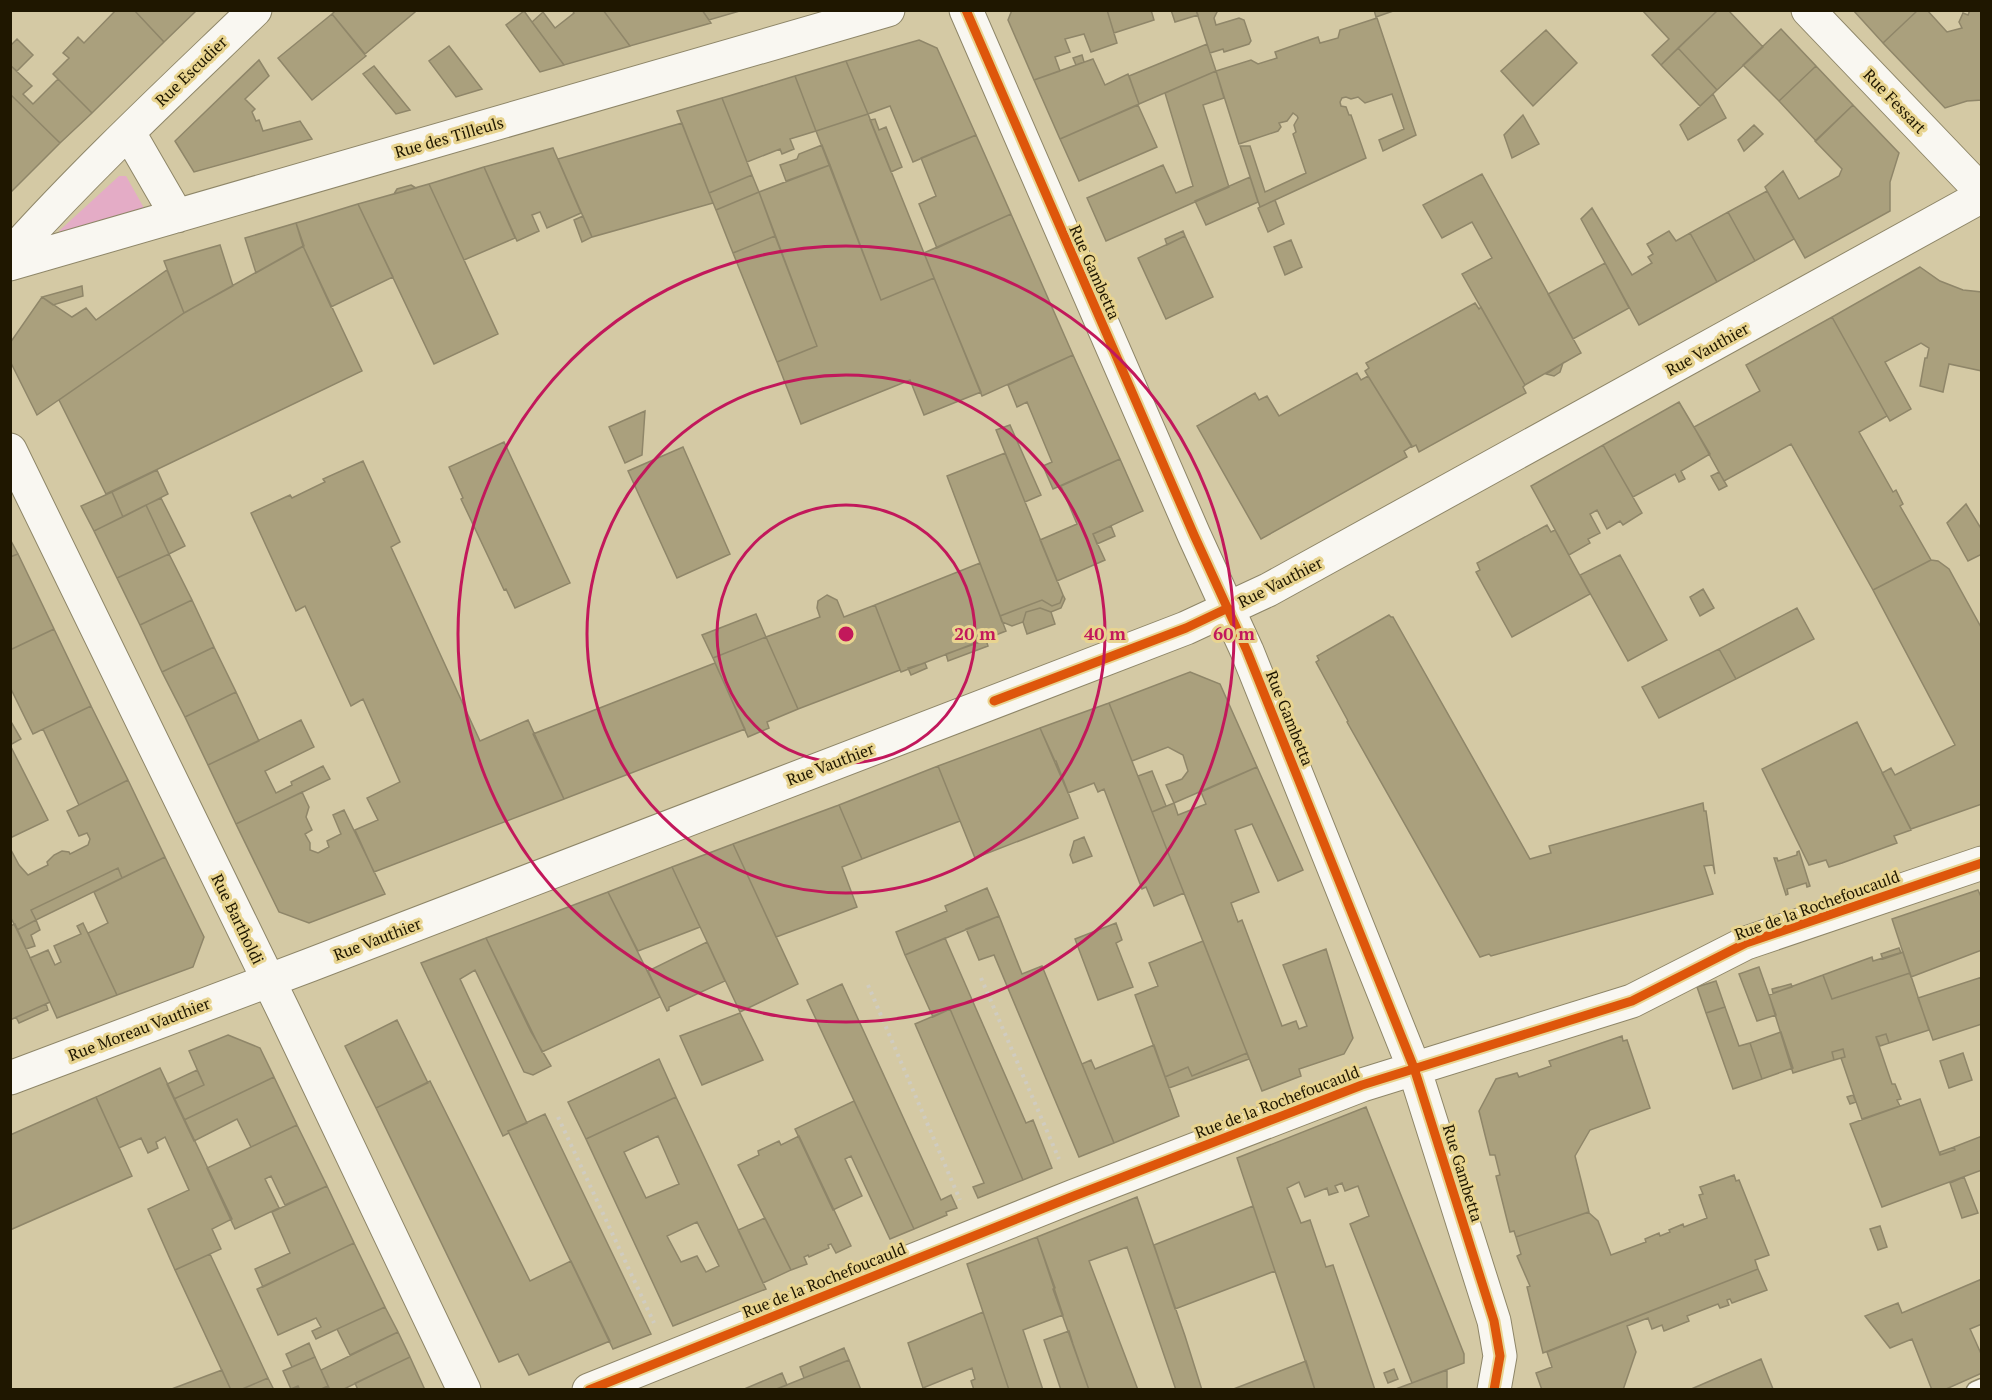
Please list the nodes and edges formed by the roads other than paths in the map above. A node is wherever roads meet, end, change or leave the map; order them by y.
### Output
1 (255, 10) edge
2 (888, 10) edge
3 (966, 10) edge
4 (1808, 10) edge
5 (129, 133) junction
6 (1982, 194) edge
7 (177, 216) junction
8 (10, 255) edge
9 (10, 264) edge
10 (10, 450) edge
11 (1228, 608) junction
12 (1982, 863) edge
13 (268, 981) junction
14 (1414, 1068) junction
15 (10, 1078) edge
16 (1982, 1387) edge
17 (464, 1389) edge
18 (589, 1389) edge
19 (1494, 1389) edge
20 (1976, 1389) edge

1 - 5 street, Rue Escudier
2 - 7 street, Rue des Tilleuls
3 - 11 street, Rue Gambetta
4 - 6 street, Rue Fessart
5 - 7 street
5 - 8 street, Rue Escudier
6 - 11 street, Rue Vauthier
7 - 9 street, Rue des Tilleuls
10 - 13 street, Rue Bartholdi
11 - 13 street, Rue Vauthier
11 - 14 street, Rue Gambetta
12 - 14 street, Rue de la Rochefoucauld
13 - 15 street, Rue Moreau Vauthier
13 - 17 street, Rue Bartholdi
14 - 18 street, Rue de la Rochefoucauld
14 - 19 street, Rue Gambetta
16 - 20 lane

